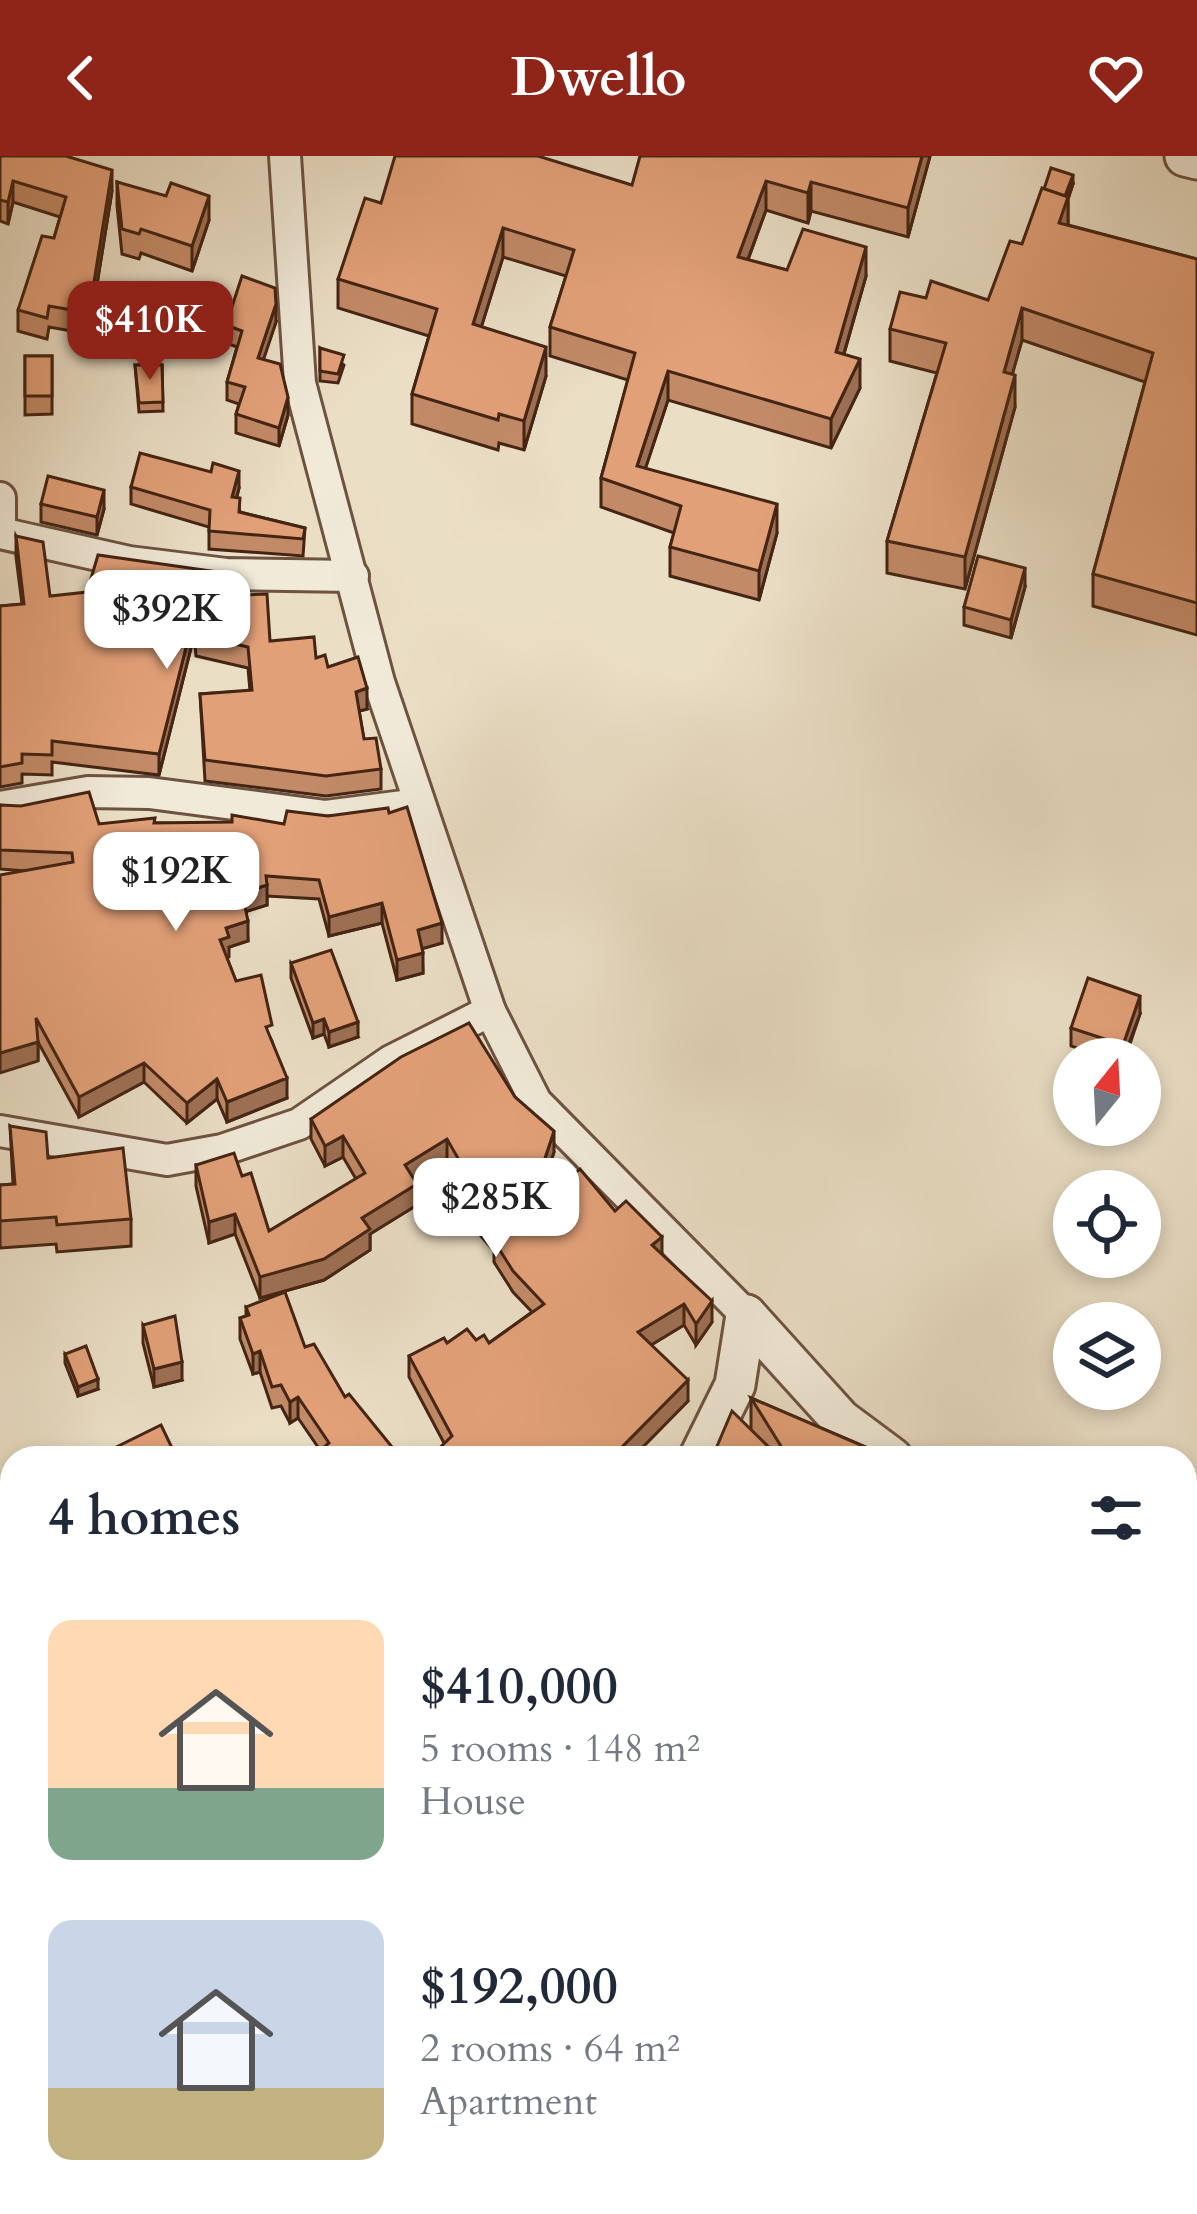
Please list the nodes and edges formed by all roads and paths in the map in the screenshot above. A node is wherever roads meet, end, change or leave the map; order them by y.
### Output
1 (285, 156) edge
2 (1185, 156) edge
3 (1197, 159) edge
4 (0, 498) edge
5 (0, 531) edge
6 (353, 576) junction
7 (419, 804) junction
8 (0, 807) edge
9 (490, 1011) junction
10 (0, 1131) edge
11 (746, 1315) junction
12 (705, 1446) edge
13 (876, 1446) edge

1 - 6 street
2 - 3 street
4 - 5 street
5 - 6 street
6 - 7 street
7 - 8 street
7 - 9 street
9 - 10 street
9 - 11 street
11 - 12 street
11 - 13 street

